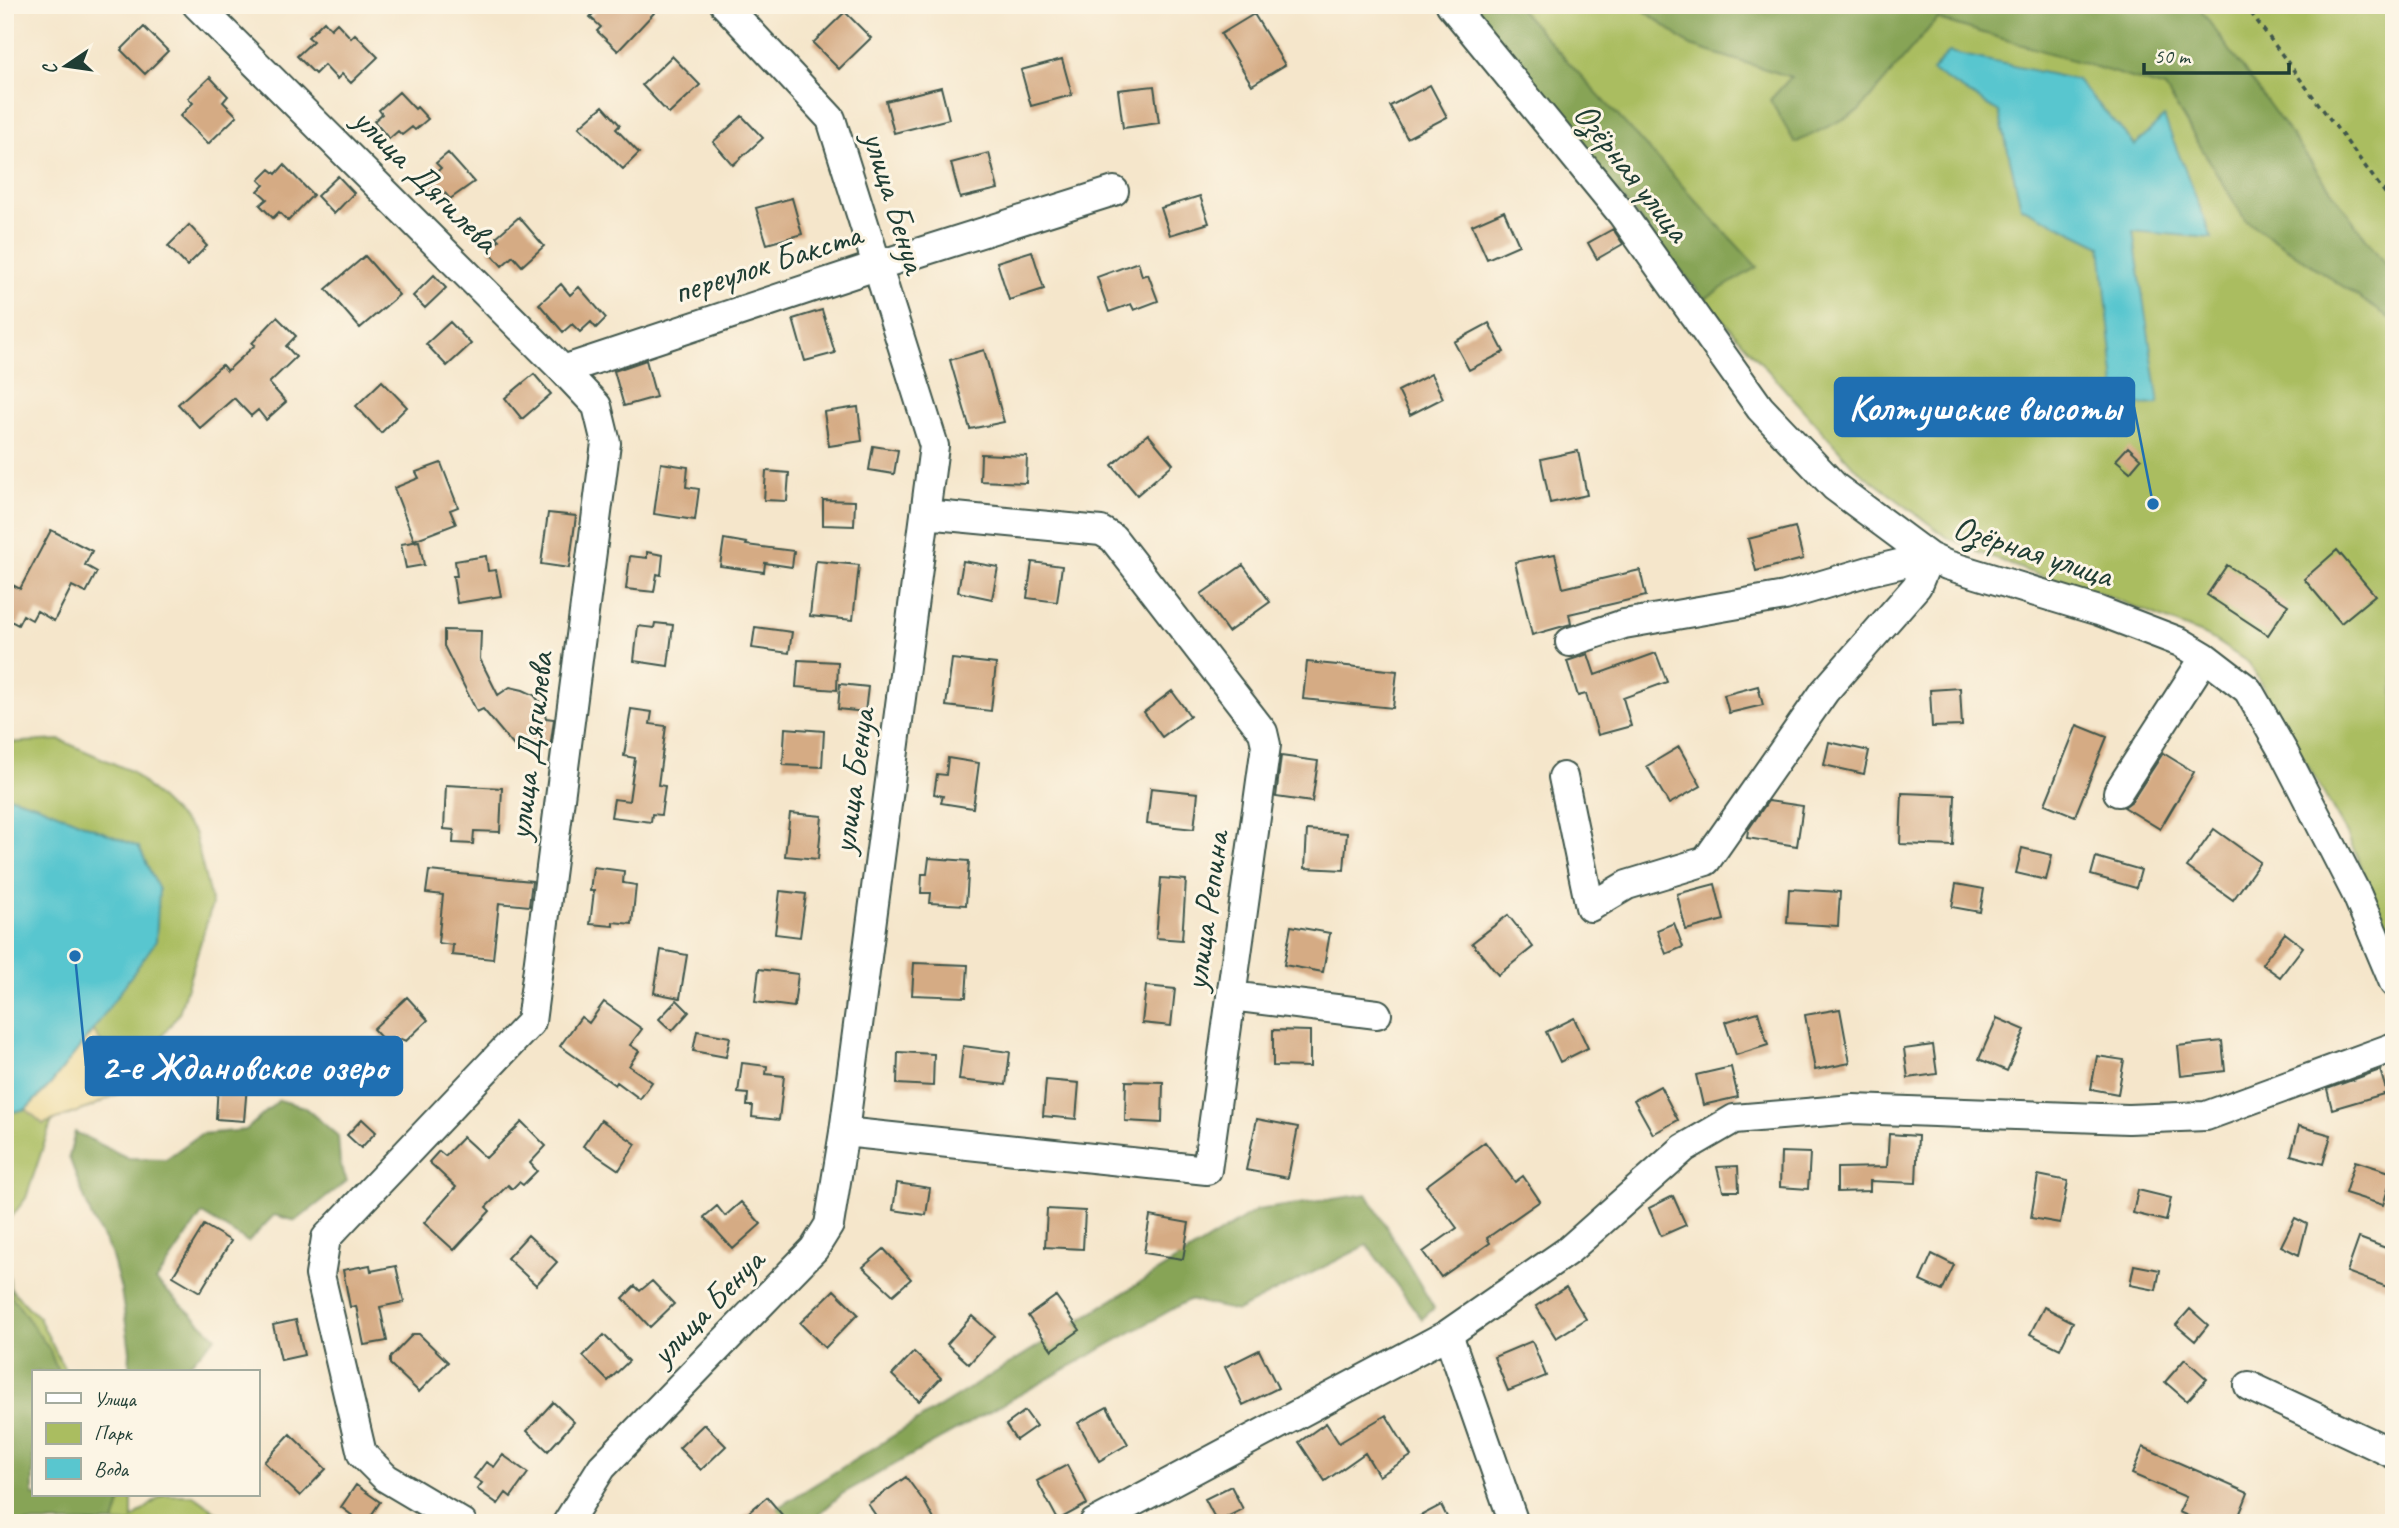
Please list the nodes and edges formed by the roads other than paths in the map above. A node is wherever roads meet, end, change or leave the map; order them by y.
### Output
1 (197, 5) edge
2 (725, 5) edge
3 (1451, 5) edge
4 (1114, 191) dead end
5 (876, 265) junction
6 (563, 370) junction
7 (925, 514) junction
8 (1929, 557) junction
9 (1570, 642) dead end
10 (2205, 657) junction
11 (1563, 777) dead end
12 (2118, 792) dead end
13 (2394, 983) edge
14 (1231, 996) junction
15 (1377, 1014) dead end
16 (2394, 1047) edge
17 (844, 1132) junction
18 (1447, 1334) junction
19 (2249, 1386) dead end
20 (2394, 1454) edge
21 (462, 1523) edge
22 (567, 1523) edge
23 (1094, 1523) edge
24 (1514, 1523) edge

1 - 6 street, улица Дягилева
2 - 5 street, улица Бенуа
3 - 8 street, Озёрная улица
4 - 5 street, переулок Бакста
5 - 6 street, переулок Бакста
5 - 7 street, улица Бенуа
6 - 21 street, улица Дягилева
7 - 14 street, улица Репина
7 - 17 street, улица Бенуа
8 - 9 street
8 - 10 street, Озёрная улица
8 - 11 street
10 - 12 street
10 - 13 street, Озёрная улица
14 - 15 street
14 - 17 street, улица Репина
16 - 18 street
17 - 22 street, улица Бенуа
18 - 23 street
18 - 24 street
19 - 20 street

